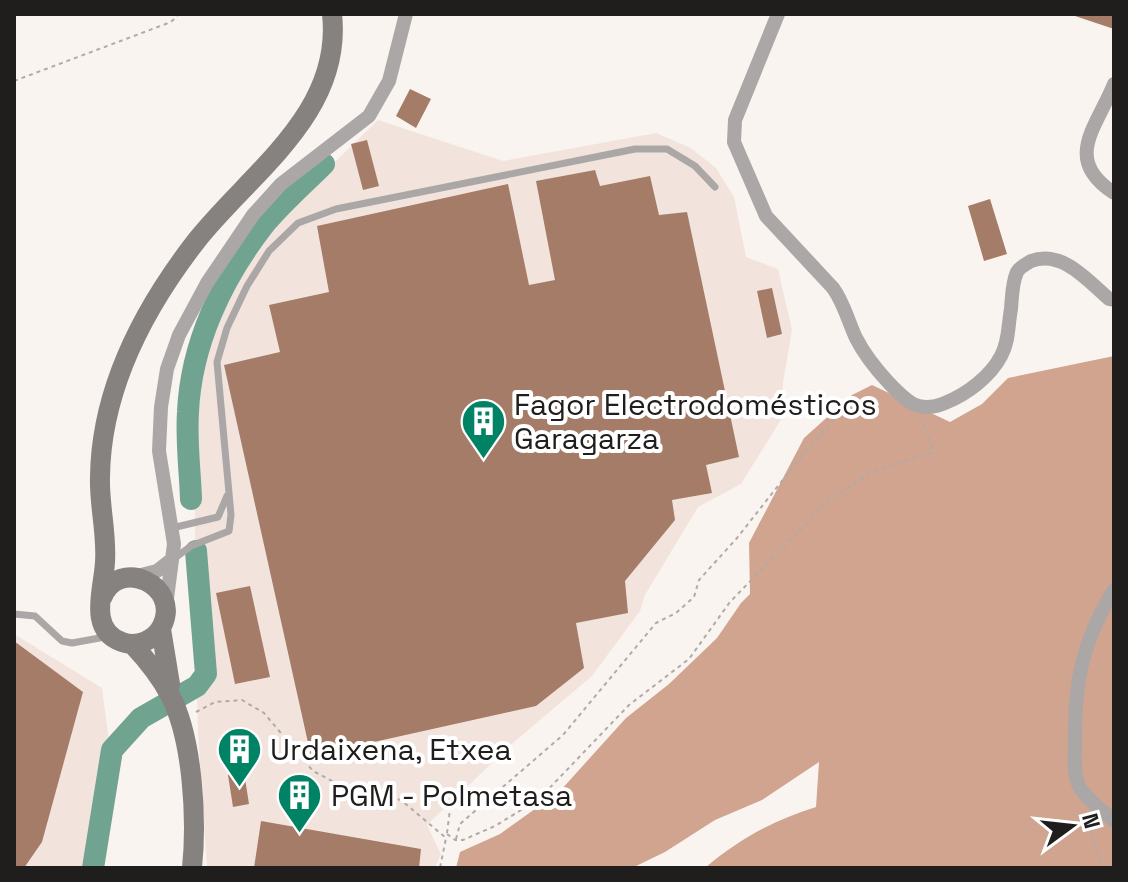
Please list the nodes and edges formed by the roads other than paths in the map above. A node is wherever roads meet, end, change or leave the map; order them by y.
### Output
1 (332, 14) edge
2 (406, 14) edge
3 (778, 14) edge
4 (1114, 84) edge
5 (715, 187) dead end
6 (1114, 193) edge
7 (1114, 300) edge
8 (228, 494) junction
9 (172, 528) junction
10 (105, 539) junction
11 (171, 560) junction
12 (131, 577) junction
13 (1114, 590) edge
14 (166, 606) junction
15 (101, 607) junction
16 (14, 614) edge
17 (161, 629) junction
18 (112, 637) junction
19 (83, 639) junction
20 (132, 644) junction
21 (170, 694) junction
22 (1114, 821) edge
23 (192, 868) edge

1 - 10 main road
2 - 9 street
3 - 7 street
4 - 6 street
5 - 8 lane
8 - 9 lane
8 - 11 lane
9 - 11 street
10 - 12 main road
10 - 15 main road
11 - 12 street
11 - 14 street
12 - 14 main road
12 - 15 main road
13 - 22 street
14 - 17 main road
15 - 18 main road
15 - 19 lane
16 - 19 lane
17 - 20 main road
17 - 21 main road
18 - 19 lane
18 - 20 main road
20 - 21 main road
21 - 23 main road

